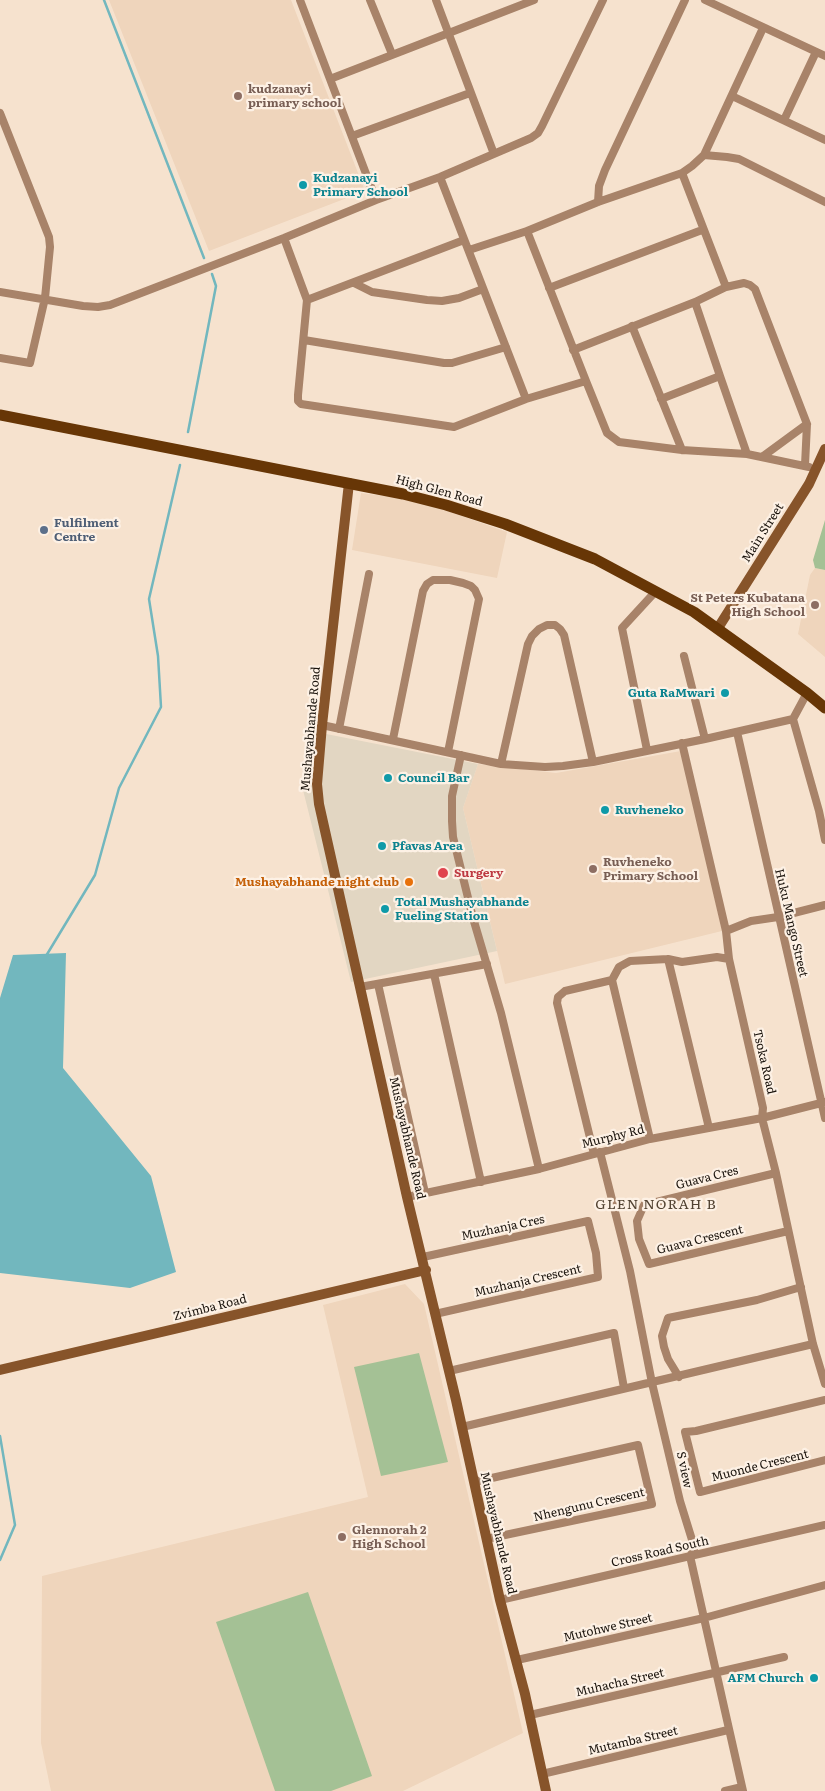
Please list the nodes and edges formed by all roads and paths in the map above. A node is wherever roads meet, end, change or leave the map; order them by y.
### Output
1 (300, 0) edge
2 (370, 0) edge
3 (436, 0) edge
4 (534, 0) edge
5 (603, 0) edge
6 (685, 0) edge
7 (705, 0) edge
8 (763, 28) junction
9 (447, 33) junction
10 (816, 52) junction
11 (392, 54) junction
12 (825, 56) edge
13 (330, 79) junction
14 (470, 93) junction
15 (732, 96) junction
16 (0, 113) edge
17 (784, 120) junction
18 (352, 136) junction
19 (825, 140) edge
20 (494, 154) junction
21 (704, 155) junction
22 (682, 172) junction
23 (440, 176) junction
24 (376, 200) junction
25 (598, 202) junction
26 (825, 202) edge
27 (702, 230) junction
28 (527, 231) junction
29 (284, 238) junction
30 (464, 240) junction
31 (469, 250) junction
32 (354, 282) junction
33 (726, 287) junction
34 (548, 288) junction
35 (484, 289) junction
36 (0, 292) edge
37 (45, 298) junction
38 (307, 300) junction
39 (695, 302) junction
40 (632, 326) junction
41 (304, 340) junction
42 (506, 347) junction
43 (573, 350) junction
44 (0, 358) edge
45 (720, 376) junction
46 (586, 381) junction
47 (526, 399) junction
48 (661, 399) junction
49 (0, 415) edge
50 (807, 424) junction
51 (825, 449) edge
52 (682, 450) junction
53 (747, 454) junction
54 (762, 457) junction
55 (805, 466) junction
56 (816, 468) junction
57 (349, 483) junction
58 (369, 574) dead end
59 (656, 590) junction
60 (718, 628) junction
61 (684, 656) dead end
62 (807, 693) junction
63 (825, 708) edge
64 (793, 719) junction
65 (322, 725) junction
66 (339, 729) junction
67 (737, 732) junction
68 (393, 739) junction
69 (705, 739) junction
70 (682, 743) junction
71 (647, 750) junction
72 (448, 752) junction
73 (461, 755) junction
74 (593, 762) junction
75 (501, 764) junction
76 (822, 810) edge
77 (825, 840) edge
78 (825, 905) edge
79 (778, 917) junction
80 (726, 931) junction
81 (668, 959) junction
82 (729, 959) junction
83 (487, 964) junction
84 (434, 974) junction
85 (612, 980) junction
86 (378, 984) junction
87 (360, 987) junction
88 (823, 1103) edge
89 (762, 1118) junction
90 (825, 1118) edge
91 (709, 1128) junction
92 (650, 1139) junction
93 (597, 1153) junction
94 (539, 1169) junction
95 (776, 1173) junction
96 (481, 1182) junction
97 (425, 1193) junction
98 (407, 1197) junction
99 (644, 1205) joint
100 (588, 1221) joint
101 (788, 1231) junction
102 (423, 1257) junction
103 (426, 1270) junction
104 (801, 1287) junction
105 (435, 1314) junction
106 (813, 1344) junction
107 (0, 1370) edge
108 (449, 1370) junction
109 (679, 1377) junction
110 (824, 1378) edge
111 (652, 1383) junction
112 (624, 1388) junction
113 (825, 1400) edge
114 (462, 1427) junction
115 (825, 1460) edge
116 (474, 1482) junction
117 (825, 1525) edge
118 (486, 1540) junction
119 (690, 1556) junction
120 (825, 1585) edge
121 (500, 1600) junction
122 (704, 1618) junction
123 (784, 1657) dead end
124 (517, 1660) junction
125 (716, 1673) junction
126 (530, 1715) junction
127 (728, 1730) junction
128 (542, 1774) junction
129 (742, 1789) edge
130 (546, 1791) edge
131 (724, 1791) edge

1 - 13 street
2 - 11 street
3 - 9 street
4 - 9 street
5 - 20 street
6 - 25 street
7 - 8 street
8 - 10 street
8 - 15 street
9 - 11 street
9 - 14 street
10 - 12 street
10 - 17 street
11 - 13 street
13 - 18 street
14 - 18 street
14 - 20 street
15 - 17 street
15 - 21 street
16 - 37 street
17 - 19 street
18 - 24 street
20 - 23 street
21 - 22 street
21 - 26 street
22 - 25 street
22 - 27 street
23 - 24 street
23 - 30 street
24 - 29 street
25 - 28 street
27 - 33 street
27 - 34 street
28 - 31 street
28 - 34 street
29 - 37 street
29 - 38 street
30 - 31 street
30 - 32 street
31 - 35 street
32 - 35 street
32 - 38 street
33 - 39 street
33 - 50 street
34 - 43 street
35 - 42 street
36 - 37 street
37 - 44 street
38 - 41 street
39 - 40 street
39 - 45 street
40 - 43 street
40 - 48 street
41 - 42 street
41 - 47 street
42 - 47 street
43 - 46 street
45 - 48 street
45 - 53 street
46 - 47 street
46 - 52 street
48 - 52 street
49 - 57 main road, High Glen Road
50 - 54 street
50 - 55 street
51 - 56 street, Main Street
52 - 53 street
53 - 54 street
54 - 55 street
55 - 56 street
56 - 60 street, Main Street
57 - 59 main road, High Glen Road
57 - 65 street, Mushayabhande Road
58 - 66 street
59 - 60 main road, High Glen Road
59 - 71 street
60 - 62 main road, High Glen Road
61 - 69 street
62 - 63 main road, High Glen Road
62 - 64 street
64 - 67 street
64 - 76 street
65 - 66 street
65 - 87 street, Mushayabhande Road
66 - 68 street
67 - 69 street
67 - 79 street, Huku Mango Street
68 - 72 street
68 - 72 street
69 - 70 street
70 - 71 street
70 - 80 street, Tsoka Road
71 - 74 street
72 - 73 street
73 - 75 street
73 - 83 street
74 - 75 street
74 - 75 street
76 - 77 street
78 - 79 street
79 - 80 street
79 - 88 street, Huku Mango Street
80 - 82 street, Tsoka Road
81 - 82 street
81 - 85 street
81 - 91 street
82 - 89 street, Tsoka Road
83 - 84 street
83 - 94 street
84 - 86 street
84 - 96 street
85 - 92 street
85 - 93 street, S view
86 - 87 street
86 - 97 street
87 - 98 street, Mushayabhande Road
88 - 89 street, Murphy Rd
88 - 90 street, Huku Mango Street
89 - 91 street, Murphy Rd
89 - 95 street, Tsoka Road
91 - 92 street, Murphy Rd
92 - 93 street, Murphy Rd
93 - 94 street, Murphy Rd
93 - 111 street, S view
94 - 96 street, Murphy Rd
95 - 99 street, Guava Cres
95 - 101 street, Tsoka Road
96 - 97 street, Murphy Rd
97 - 98 street, Murphy Rd
98 - 102 street, Mushayabhande Road
99 - 101 street, Guava Crescent
100 - 102 street, Muzhanja Cres
100 - 105 street, Muzhanja Crescent
101 - 104 street, Tsoka Road
102 - 103 street, Mushayabhande Road
103 - 105 street, Mushayabhande Road
103 - 107 street, Zvimba Road
104 - 106 street, Tsoka Road
104 - 109 street
105 - 108 street, Mushayabhande Road
106 - 109 street
106 - 110 street, Tsoka Road
108 - 112 street
108 - 114 street, Mushayabhande Road
109 - 111 street
111 - 112 street
111 - 119 street, S view
112 - 114 street
113 - 115 street, Muonde Crescent
114 - 116 street, Mushayabhande Road
116 - 118 street, Mushayabhande Road
116 - 118 street, Nhengunu Crescent
117 - 119 street, Cross Road South
118 - 121 street, Mushayabhande Road
119 - 121 street, Cross Road South
119 - 122 street, S view
120 - 122 street, Mutohwe Street
121 - 124 street, Mushayabhande Road
122 - 124 street, Mutohwe Street
122 - 125 street, S view
123 - 125 street, Muhacha Street
124 - 126 street, Mushayabhande Road
125 - 126 street, Muhacha Street
125 - 127 street, S view
126 - 128 street, Mushayabhande Road
127 - 128 street, Mutamba Street
127 - 129 street, S view
128 - 130 street, Mushayabhande Road
129 - 131 street

